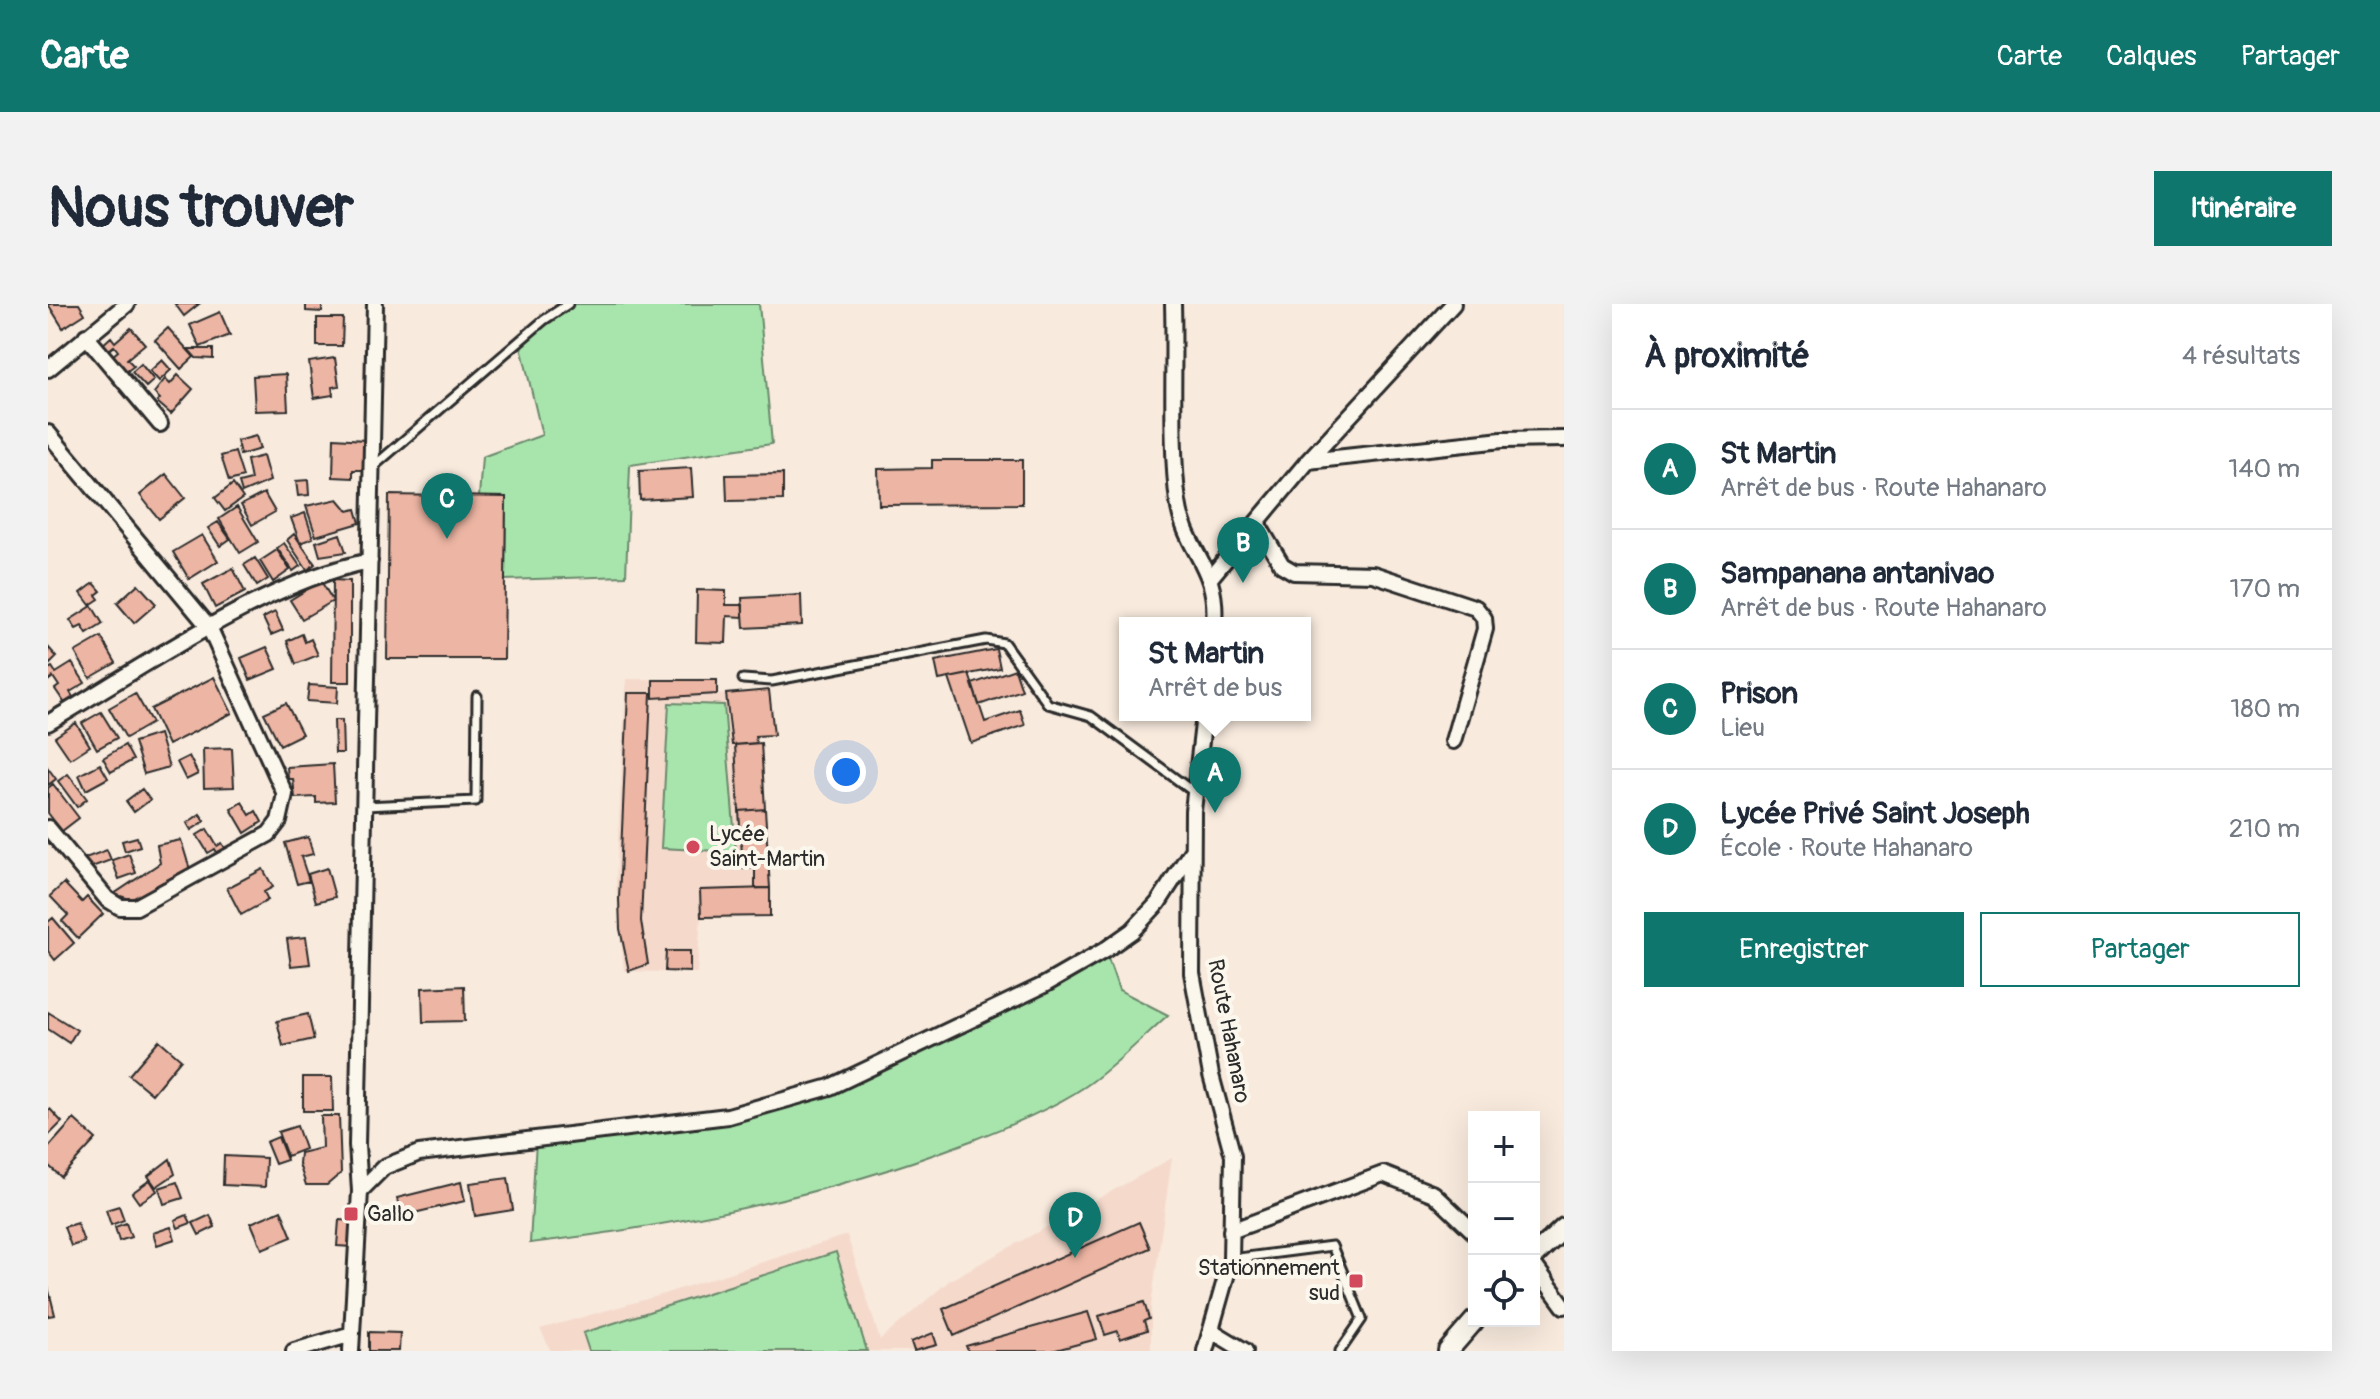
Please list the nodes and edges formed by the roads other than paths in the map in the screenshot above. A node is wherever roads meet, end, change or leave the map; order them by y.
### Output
1 (127, 304) edge
2 (375, 304) edge
3 (568, 304) edge
4 (1173, 304) edge
5 (1453, 304) edge
6 (86, 336) junction
7 (48, 369) edge
8 (160, 424) dead end
9 (48, 433) edge
10 (1564, 439) edge
11 (1308, 461) junction
12 (374, 466) junction
13 (1257, 523) junction
14 (370, 561) junction
15 (1211, 577) junction
16 (1214, 617) edge
17 (209, 627) junction
18 (743, 679) dead end
19 (477, 696) dead end
20 (1203, 721) edge
21 (48, 723) edge
22 (1453, 741) dead end
23 (1195, 793) junction
24 (364, 806) junction
25 (48, 828) edge
26 (1191, 852) junction
27 (360, 1191) junction
28 (1468, 1226) edge
29 (1564, 1228) edge
30 (1231, 1231) junction
31 (1535, 1255) edge
32 (1231, 1259) junction
33 (1540, 1273) edge
34 (1564, 1306) edge
35 (1469, 1327) edge
36 (1212, 1331) junction
37 (352, 1334) junction
38 (294, 1351) edge
39 (351, 1351) edge
40 (1205, 1351) edge
41 (1245, 1351) edge
42 (1340, 1351) edge
43 (1448, 1351) edge

1 - 6 street
2 - 12 street
3 - 12 lane
4 - 15 street
5 - 11 street
6 - 7 street
6 - 8 street
9 - 17 street
10 - 11 street
11 - 13 street
12 - 14 street
13 - 15 street
13 - 22 street
14 - 17 street
14 - 24 street
15 - 16 street
17 - 21 street
17 - 25 street
18 - 23 lane
19 - 24 lane
20 - 23 street, Route Hahanaro
23 - 26 street, Route Hahanaro
24 - 27 street
26 - 27 street
26 - 30 street, Route Hahanaro
27 - 37 street
28 - 30 street
29 - 31 main road
30 - 32 street, Route Hahanaro
32 - 36 street, Route Hahanaro
32 - 42 lane
33 - 34 street
35 - 43 main road
36 - 40 street, Route Hahanaro
36 - 41 street
37 - 38 street
37 - 39 street

